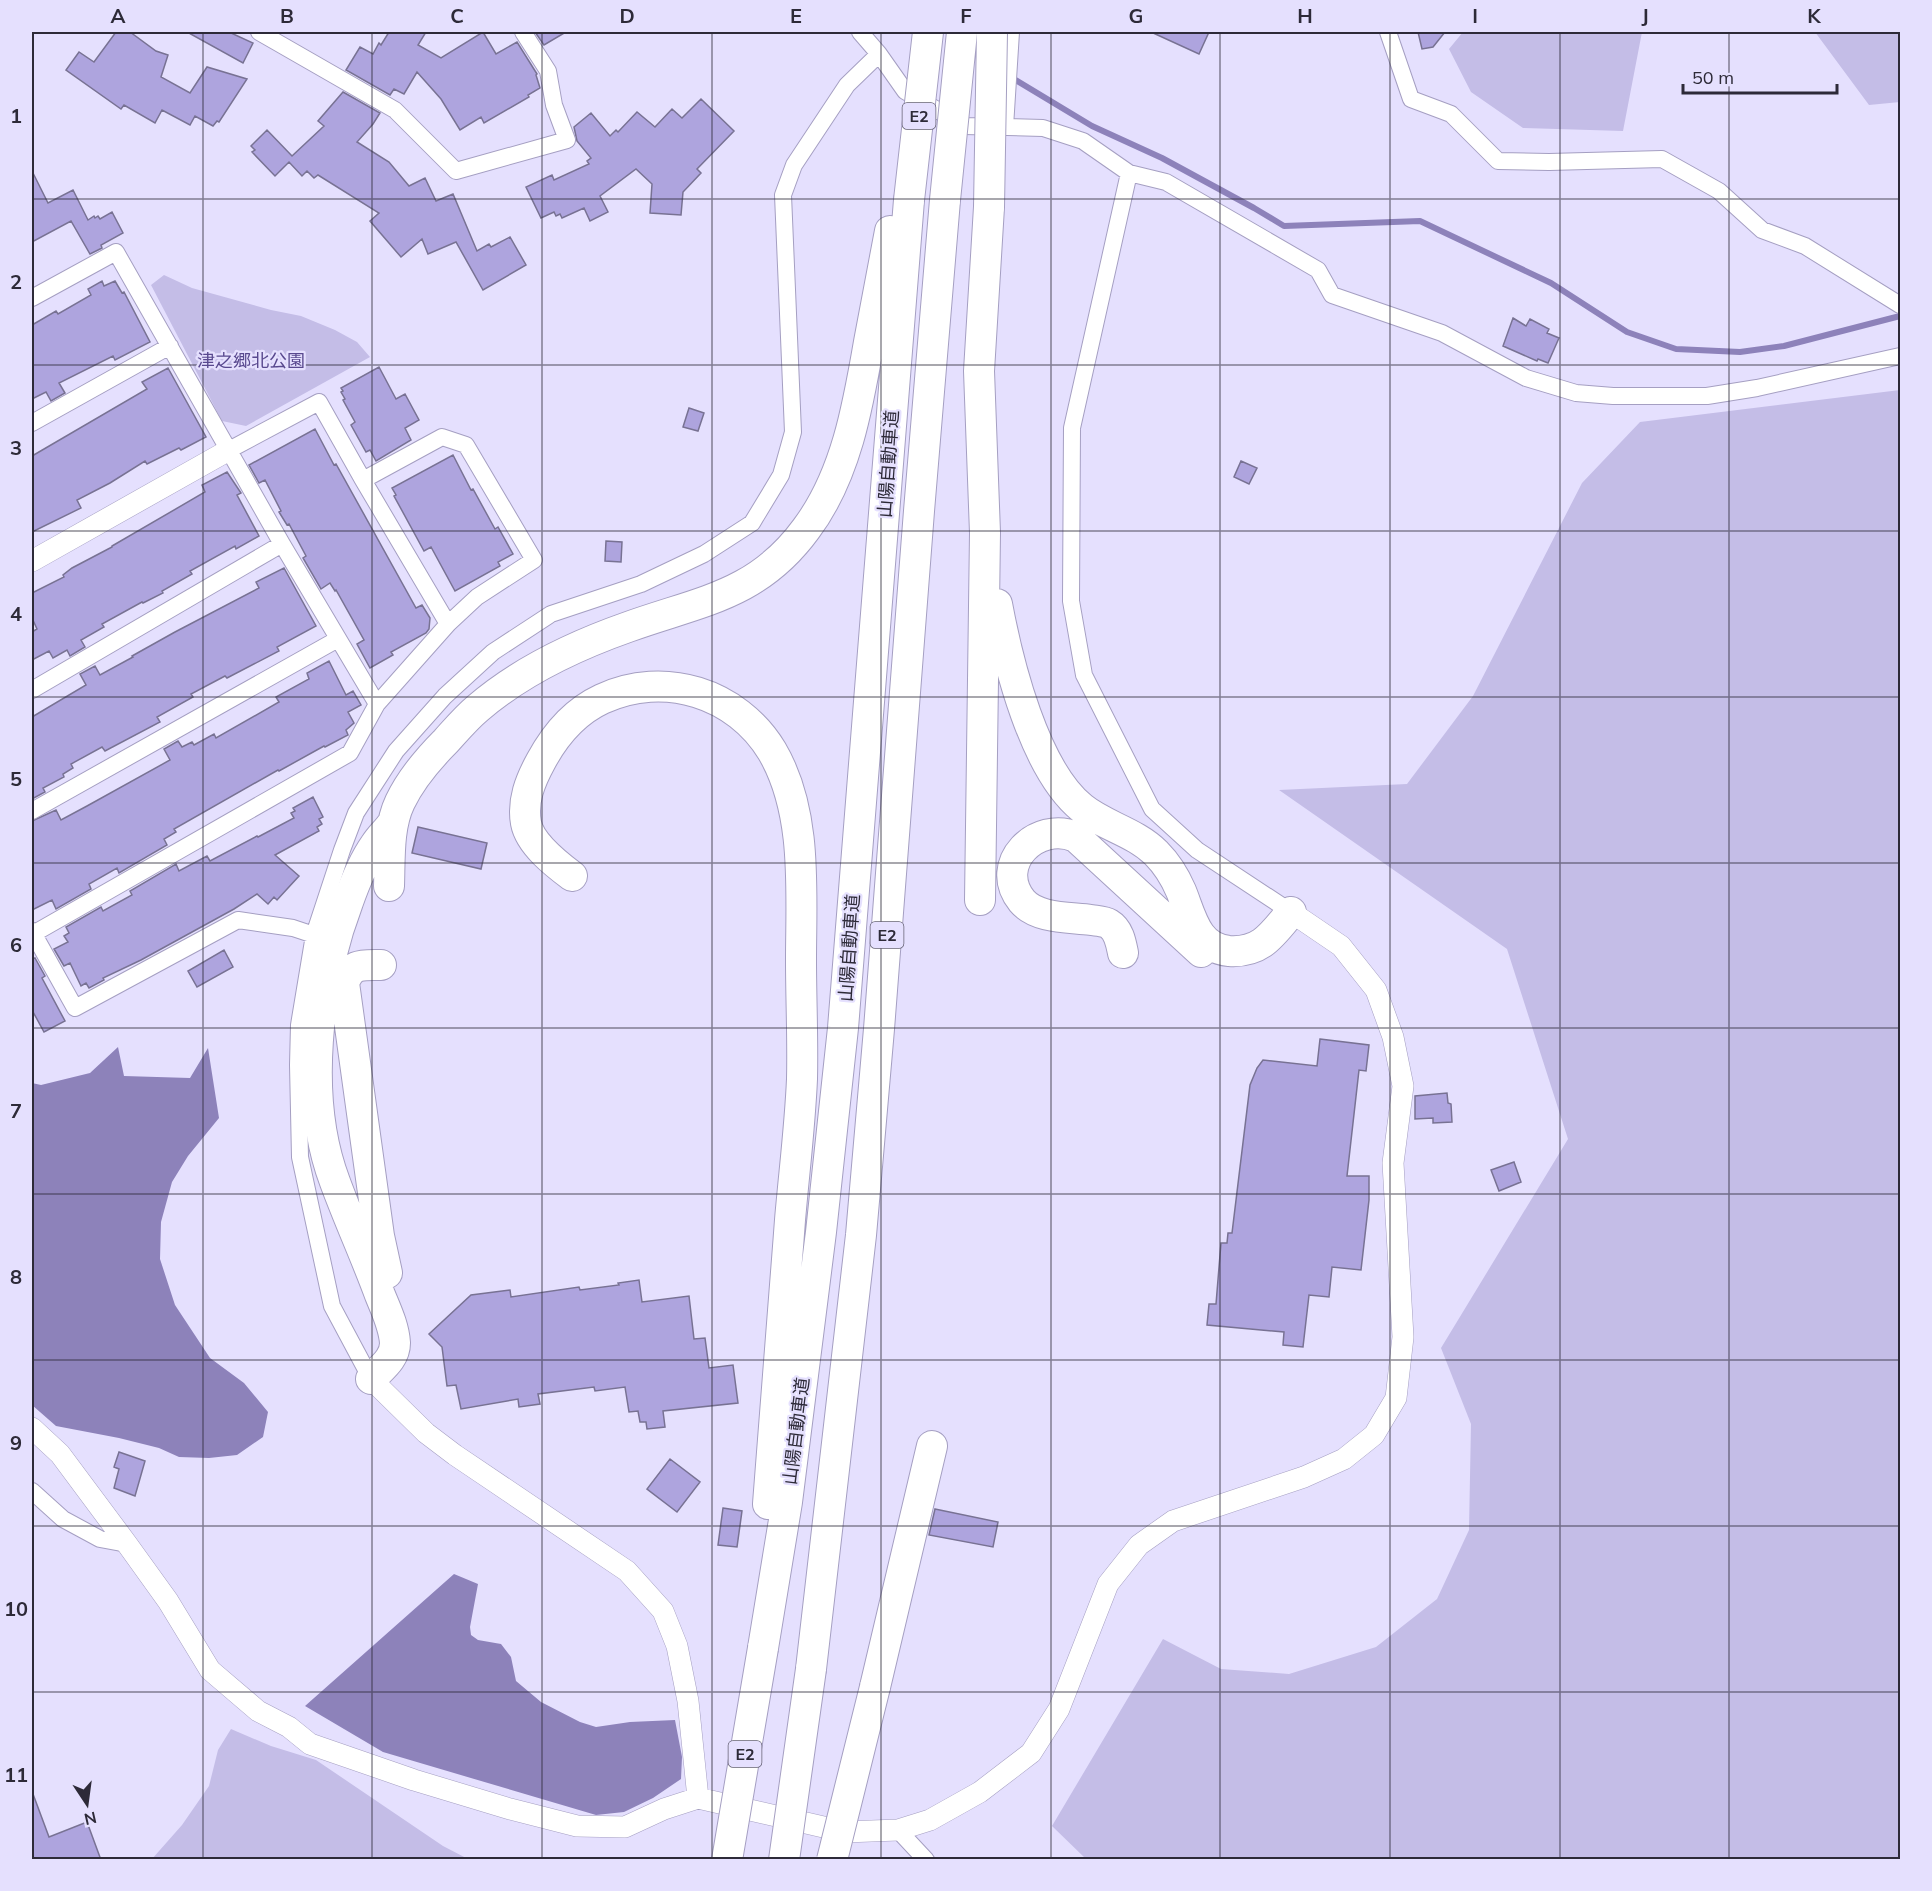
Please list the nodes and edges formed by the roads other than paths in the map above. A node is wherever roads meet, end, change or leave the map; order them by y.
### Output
1 (259, 32) edge
2 (523, 32) edge
3 (860, 32) edge
4 (928, 32) edge
5 (962, 32) edge
6 (992, 32) edge
7 (1011, 32) edge
8 (1388, 32) edge
9 (879, 54) junction
10 (1005, 127) junction
11 (1129, 172) junction
12 (903, 199) junction
13 (32, 298) edge
14 (1900, 305) edge
15 (170, 346) junction
16 (1900, 356) edge
17 (32, 423) edge
18 (229, 450) junction
19 (363, 480) junction
20 (985, 533) junction
21 (282, 544) junction
22 (32, 561) edge
23 (448, 624) junction
24 (338, 639) junction
25 (32, 690) edge
26 (377, 704) junction
27 (32, 812) edge
28 (393, 823) junction
29 (572, 876) dead end
30 (389, 886) dead end
31 (980, 900) dead end
32 (1291, 912) junction
33 (32, 932) edge
34 (314, 935) junction
35 (1123, 952) dead end
36 (381, 965) dead end
37 (371, 1379) junction
38 (32, 1428) edge
39 (932, 1446) dead end
40 (32, 1491) edge
41 (127, 1544) junction
42 (763, 1648) junction
43 (698, 1798) junction
44 (898, 1830) junction
45 (727, 1860) edge
46 (784, 1860) edge
47 (832, 1860) edge
48 (926, 1860) edge

1 - 2 street
3 - 9 street
4 - 12 highway, 山陽自動車道 / E2, bridge
5 - 46 highway, 山陽自動車道 / E2, bridge
6 - 20 highway, bridge
7 - 10 street
8 - 14 street
9 - 10 street
9 - 34 street
10 - 11 street
11 - 16 street
11 - 32 street
12 - 28 highway
12 - 42 highway, 山陽自動車道 / E2
13 - 15 street
15 - 17 street
15 - 18 street
18 - 19 street
18 - 21 street
18 - 22 street
19 - 23 street
19 - 23 street
20 - 31 highway
20 - 32 highway
21 - 24 street
21 - 25 street
23 - 26 street
24 - 26 street
24 - 27 street
26 - 33 street
28 - 30 highway
28 - 37 highway
29 - 42 highway
32 - 35 highway
32 - 44 street
33 - 34 street
34 - 37 street
36 - 37 highway
37 - 43 street
38 - 41 street
39 - 47 highway, bridge
40 - 41 street
41 - 43 street
42 - 45 highway, 山陽自動車道 / E2, bridge
43 - 44 street
44 - 48 street

